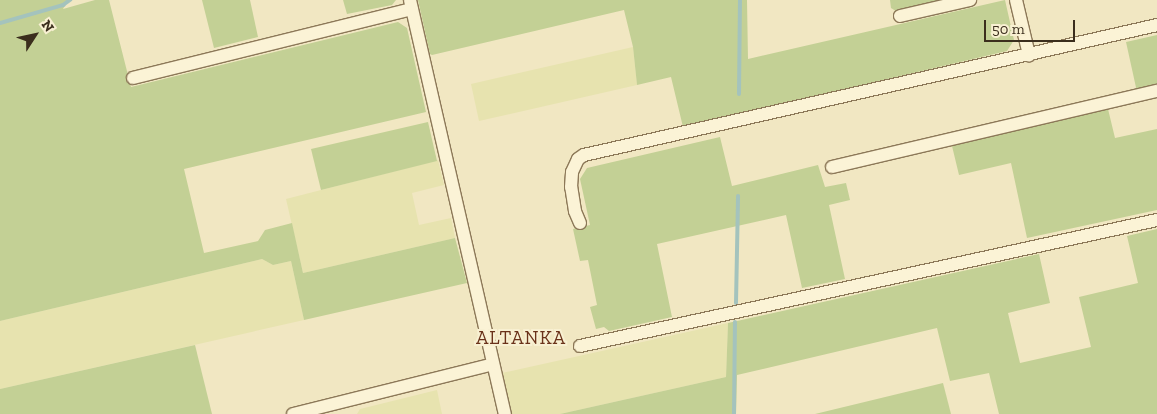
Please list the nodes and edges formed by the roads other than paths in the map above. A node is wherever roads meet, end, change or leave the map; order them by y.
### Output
1 (970, 0) edge
2 (1016, 0) edge
3 (411, 5) edge
4 (900, 16) dead end
5 (1157, 25) edge
6 (1029, 55) junction
7 (133, 78) dead end
8 (1157, 91) edge
9 (832, 167) dead end
10 (1157, 220) edge
11 (580, 223) dead end
12 (580, 346) dead end
13 (494, 364) junction
14 (344, 408) edge
15 (293, 414) edge
16 (505, 414) edge

1 - 4 street
2 - 6 street
3 - 7 street
3 - 13 street
5 - 6 street
6 - 11 street
8 - 9 street
10 - 12 street
13 - 14 street
13 - 16 street
14 - 15 street

